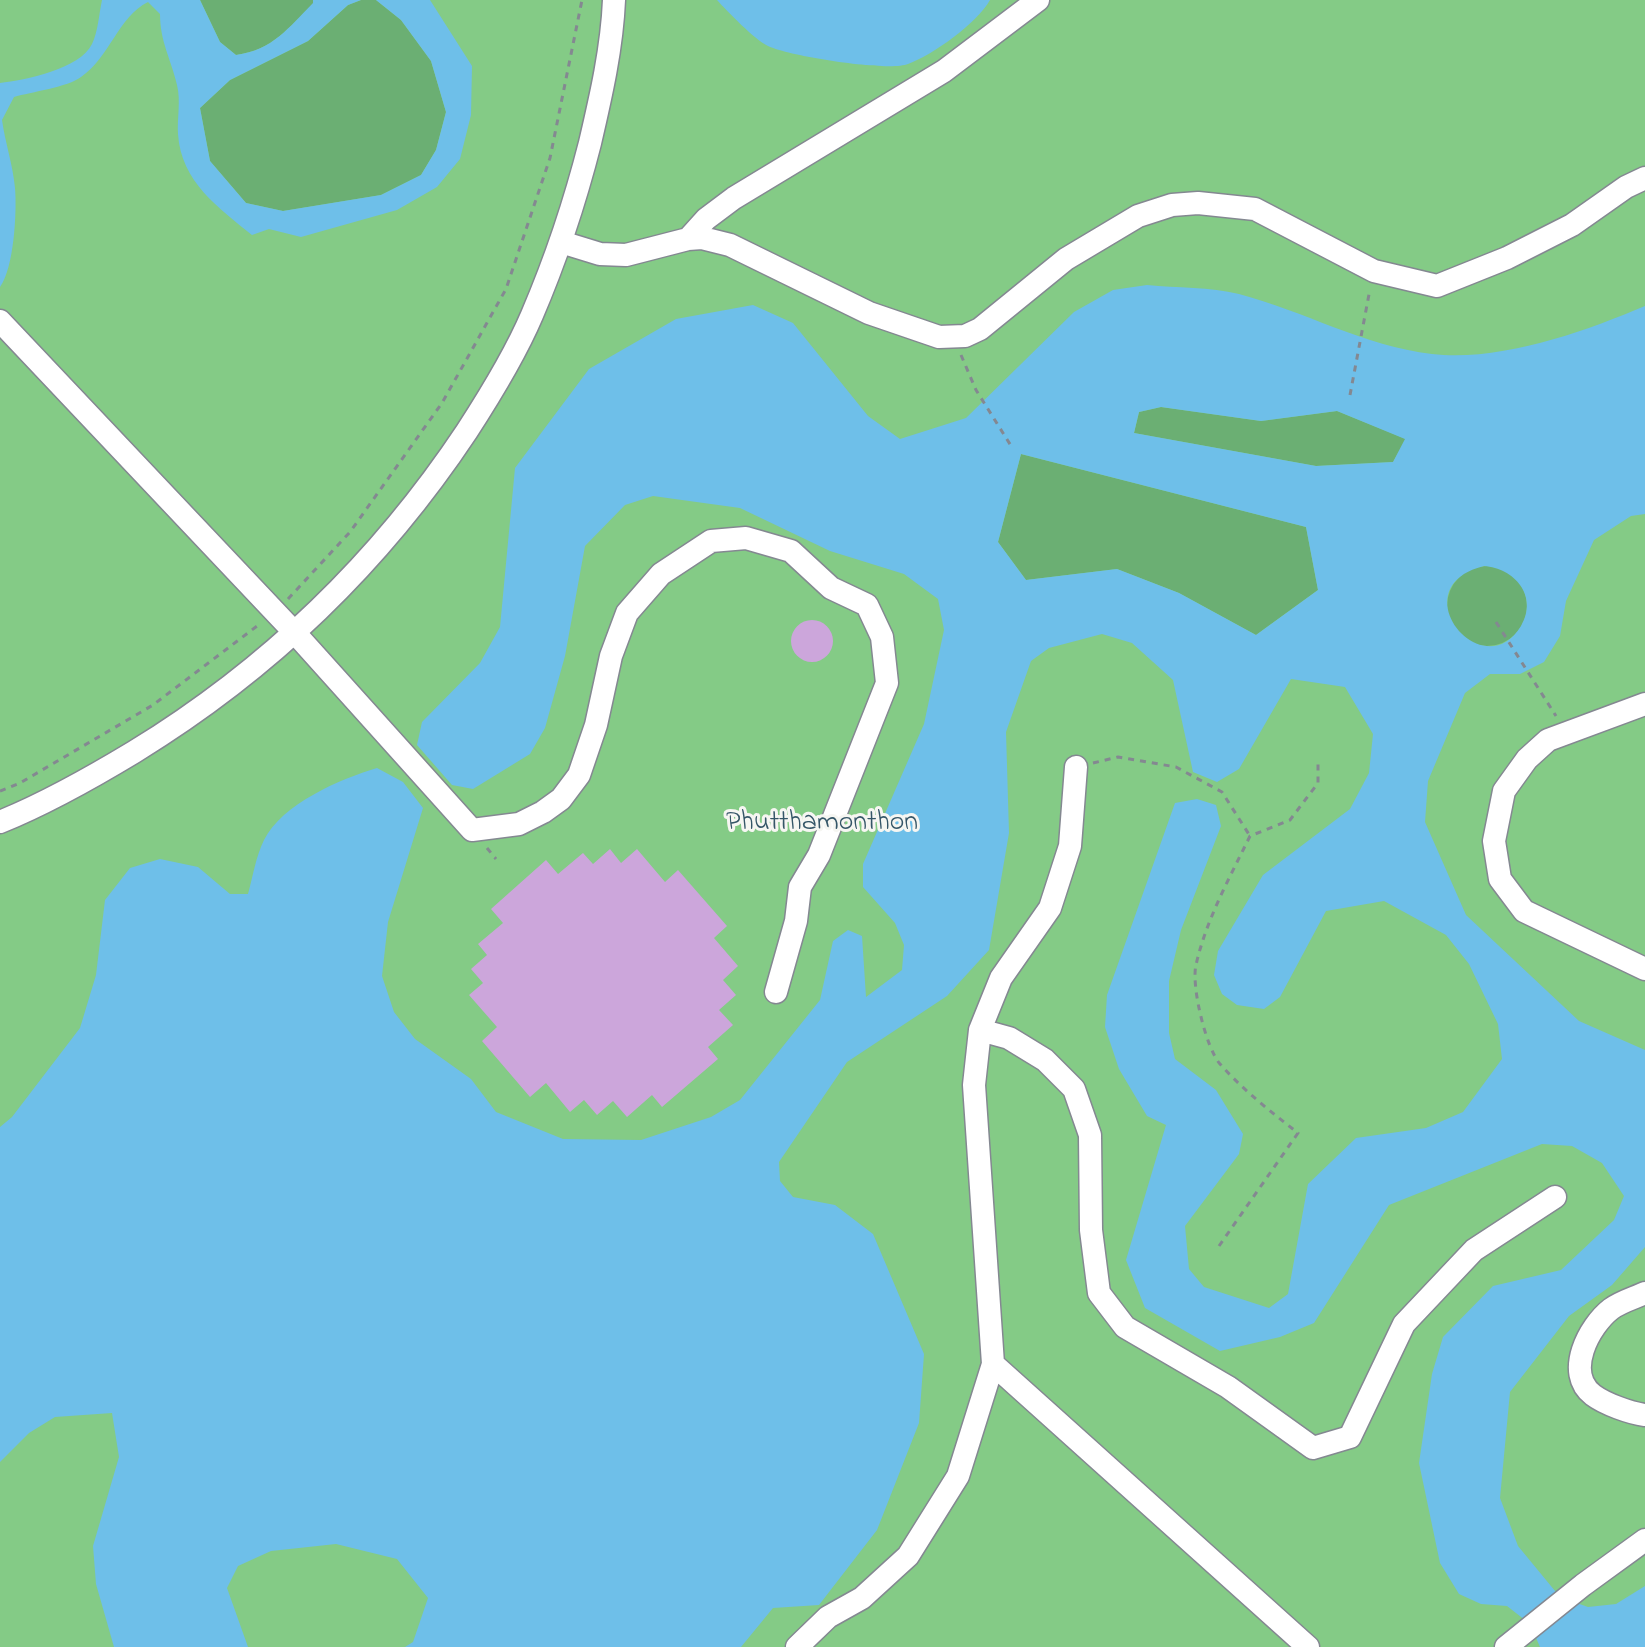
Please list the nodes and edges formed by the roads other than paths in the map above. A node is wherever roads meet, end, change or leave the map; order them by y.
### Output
1 (614, 0) edge
2 (1038, 0) edge
3 (1645, 178) edge
4 (688, 239) junction
5 (561, 242) junction
6 (0, 321) edge
7 (295, 633) junction
8 (1645, 704) edge
9 (1076, 767) road end
10 (0, 822) edge
11 (1645, 969) edge
12 (776, 992) dead end
13 (980, 1030) junction
14 (1555, 1197) dead end
15 (1645, 1293) edge
16 (993, 1364) junction
17 (1645, 1415) edge
18 (1645, 1540) edge
19 (1510, 1644) edge
20 (797, 1647) edge
21 (1308, 1647) edge

1 - 5 lane
2 - 4 lane
3 - 4 lane
4 - 5 lane
5 - 7 lane
6 - 7 lane
7 - 10 lane
7 - 12 lane
8 - 11 lane
9 - 13 lane
13 - 14 lane
13 - 16 lane
15 - 17 lane
16 - 20 lane
16 - 21 lane
18 - 19 lane

